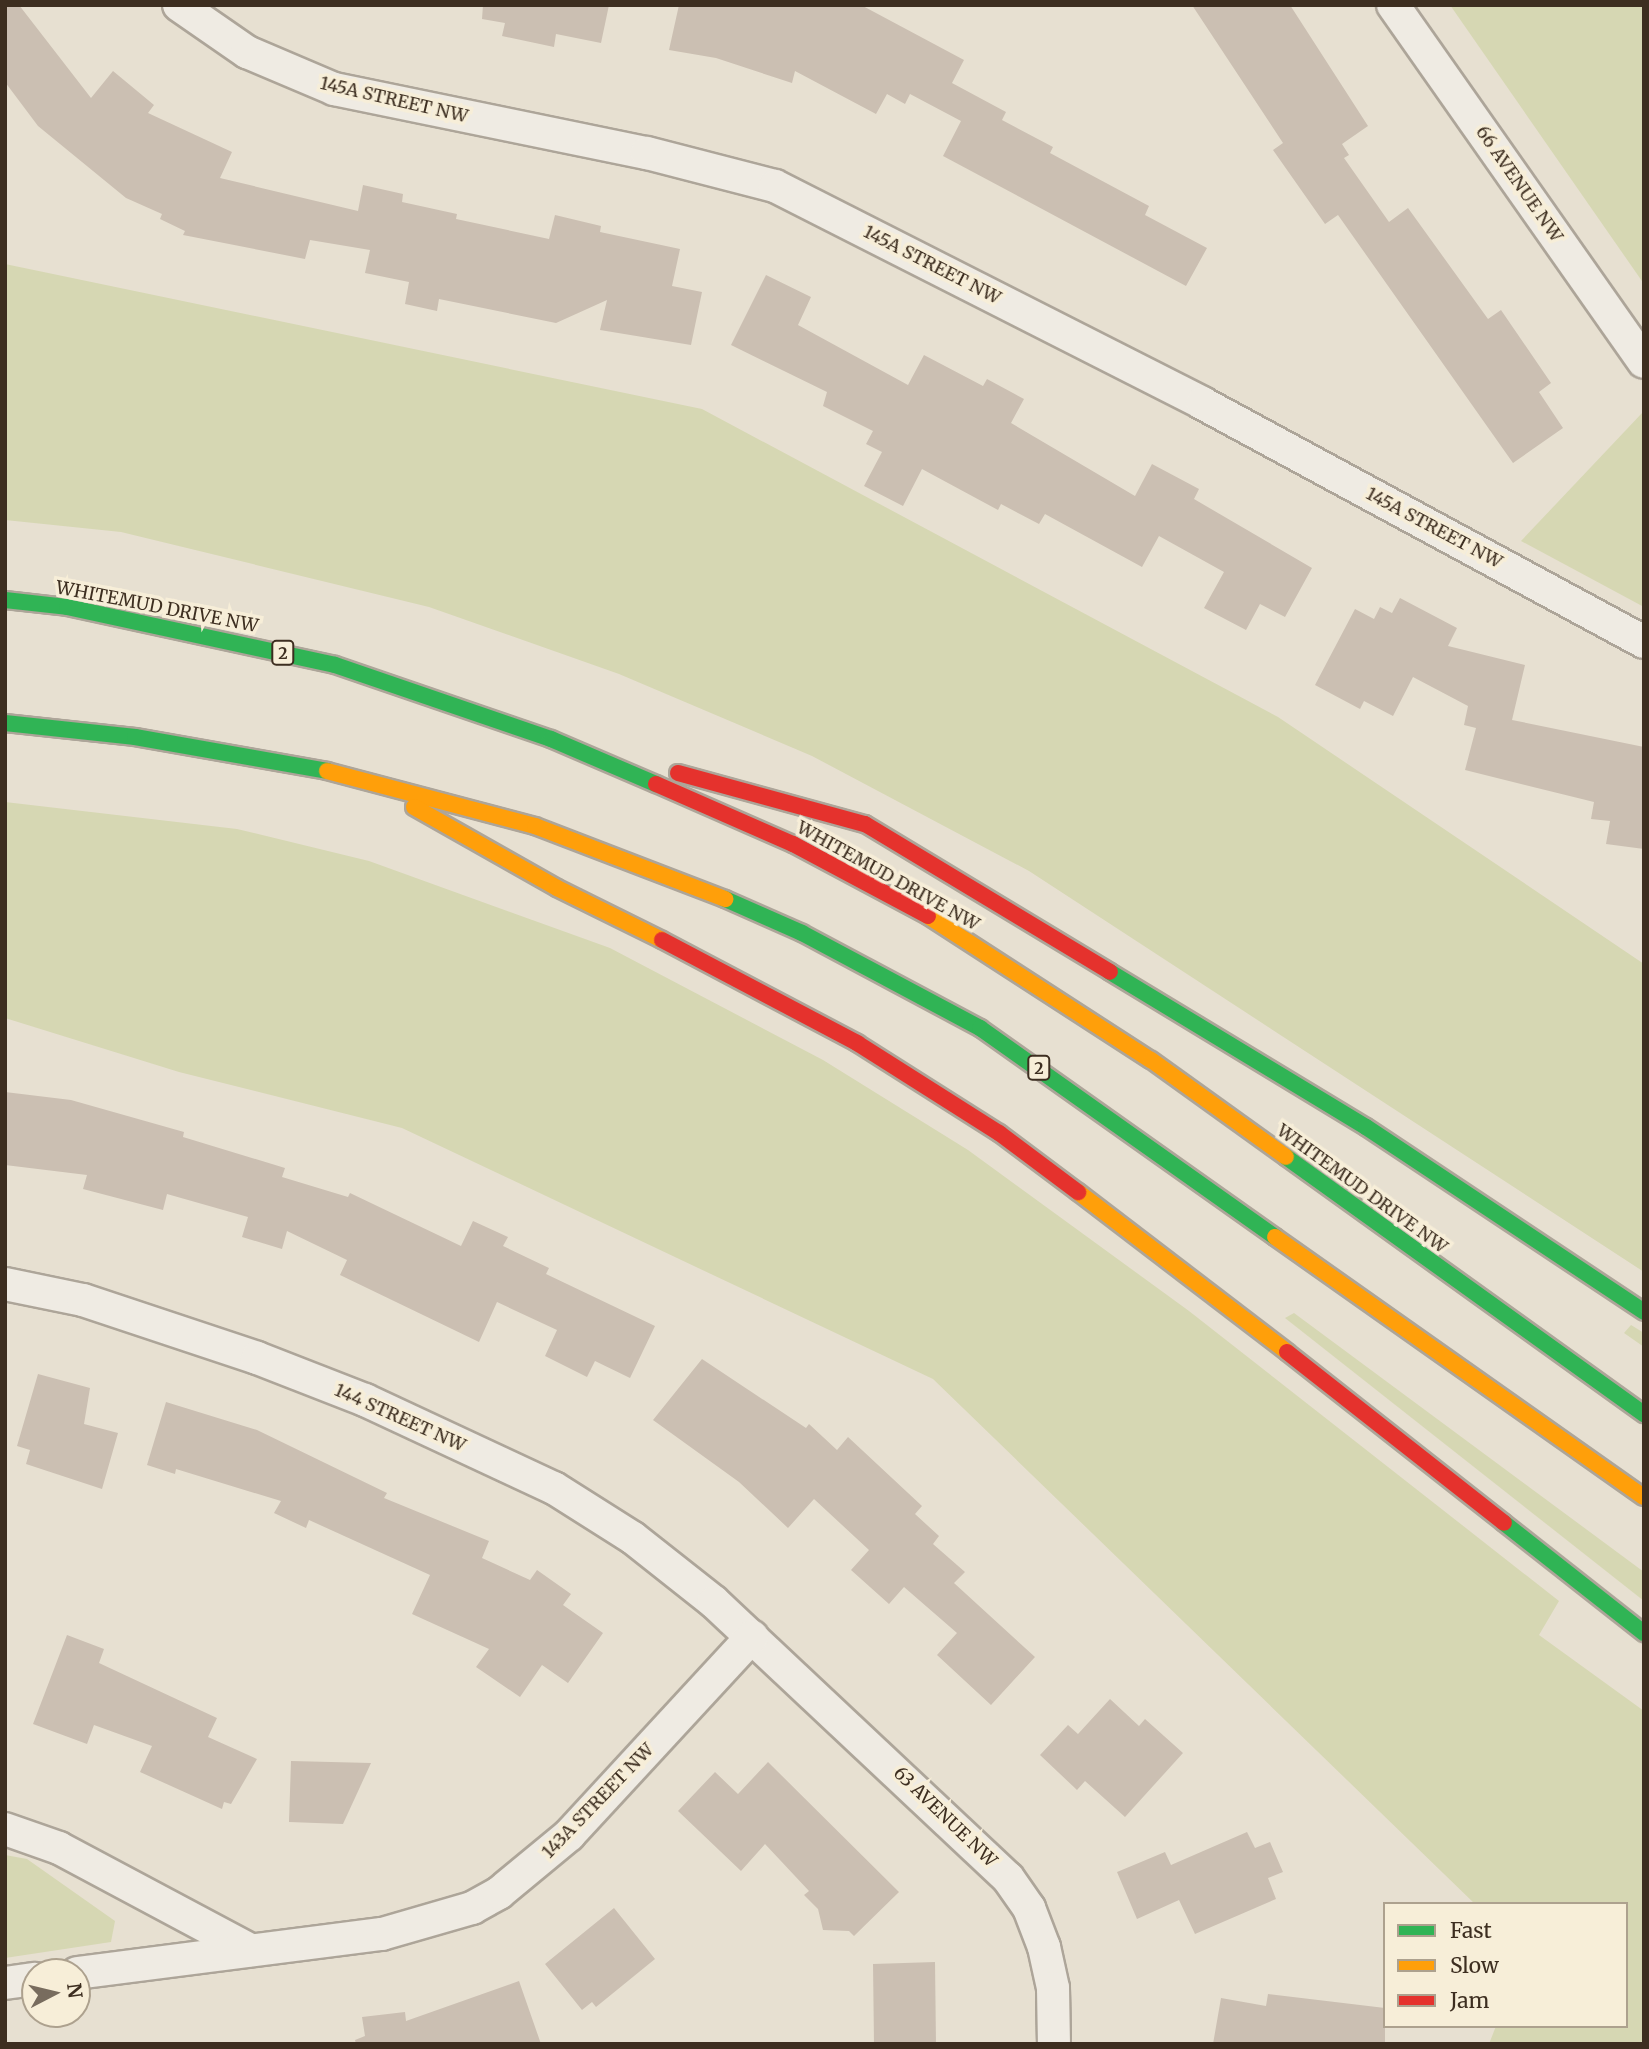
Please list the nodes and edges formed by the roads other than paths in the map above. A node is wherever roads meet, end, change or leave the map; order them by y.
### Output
1 (179, 5) edge
2 (1393, 5) edge
3 (1644, 362) edge
4 (5, 600) edge
5 (1644, 642) edge
6 (5, 723) edge
7 (551, 739) junction
8 (360, 777) junction
9 (5, 1284) edge
10 (1644, 1312) edge
11 (1644, 1415) edge
12 (1644, 1497) edge
13 (1644, 1633) edge
14 (752, 1637) junction
15 (5, 1829) edge
16 (250, 1950) junction
17 (91, 1971) edge
18 (1054, 2044) edge

1 - 5 street, 145A STREET NW
2 - 3 street, 66 AVENUE NW
4 - 7 highway, WHITEMUD DRIVE NW / 2
6 - 8 highway, 2
7 - 10 highway
7 - 11 highway, WHITEMUD DRIVE NW / 2
8 - 12 highway, 2
8 - 13 highway
9 - 14 street, 144 STREET NW
14 - 16 street, 143A STREET NW
14 - 18 street, 63 AVENUE NW
15 - 16 street
16 - 17 street, 143A STREET NW

